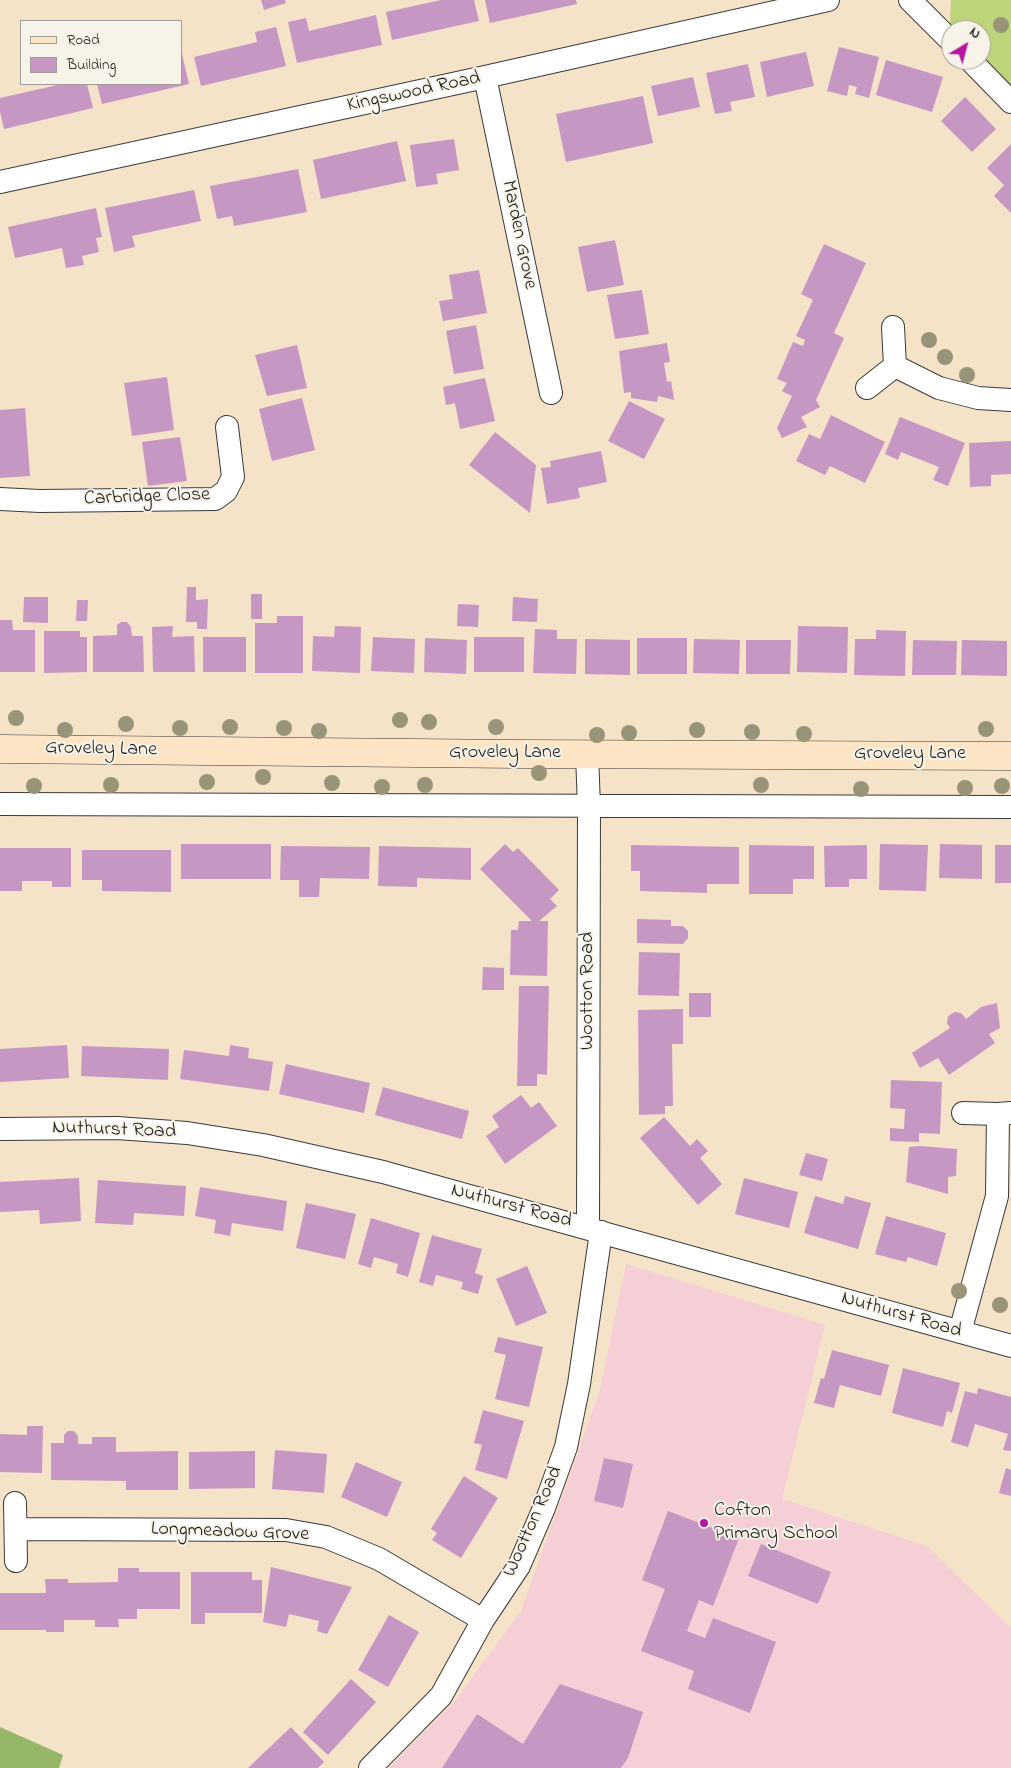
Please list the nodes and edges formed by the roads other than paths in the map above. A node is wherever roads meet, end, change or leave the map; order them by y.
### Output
1 (828, 0) edge
2 (910, 0) edge
3 (941, 31) edge
4 (980, 70) edge
5 (485, 77) junction
6 (1011, 102) edge
7 (0, 182) edge
8 (893, 327) dead end
9 (895, 366) junction
10 (867, 388) dead end
11 (551, 393) dead end
12 (1011, 400) edge
13 (228, 428) dead end
14 (0, 498) edge
15 (0, 749) edge
16 (587, 754) junction
17 (1011, 756) edge
18 (0, 804) edge
19 (589, 807) junction
20 (1011, 807) edge
21 (963, 1113) dead end
22 (1005, 1114) edge
23 (0, 1129) edge
24 (595, 1230) junction
25 (960, 1332) junction
26 (1011, 1346) edge
27 (15, 1503) dead end
28 (16, 1529) junction
29 (16, 1561) dead end
30 (483, 1620) junction
31 (370, 1768) edge

1 - 5 street, Kingswood Road
2 - 3 street
4 - 6 street
5 - 7 street, Kingswood Road
5 - 11 street, Marden Grove
8 - 9 street
9 - 10 street
9 - 12 street
13 - 14 street, Carbridge Close
15 - 16 main road, Groveley Lane
16 - 17 main road, Groveley Lane
16 - 19 street, Wootton Road
18 - 19 street
19 - 20 street
19 - 24 street, Wootton Road
21 - 22 street
22 - 25 street
23 - 24 street, Nuthurst Road
24 - 25 street, Nuthurst Road
24 - 30 street, Wootton Road
25 - 26 street, Nuthurst Road
27 - 28 street
28 - 29 street
28 - 30 street, Longmeadow Grove
30 - 31 street, Wootton Road

